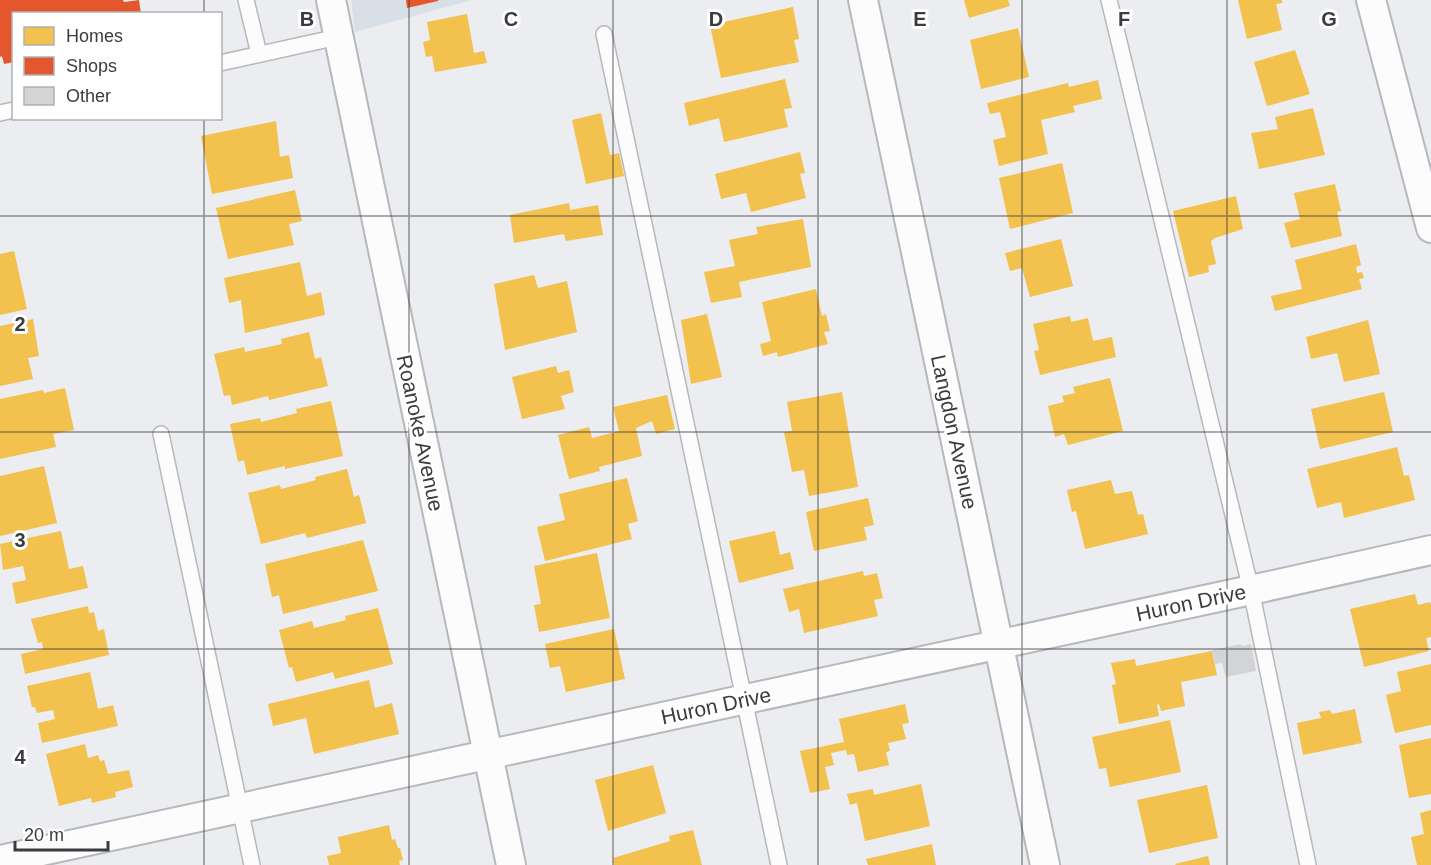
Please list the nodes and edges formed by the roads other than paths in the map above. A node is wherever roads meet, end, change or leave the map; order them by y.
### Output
1 (246, 0) edge
2 (331, 0) edge
3 (863, 0) edge
4 (1109, 0) edge
5 (1371, 0) edge
6 (603, 34) dead end
7 (338, 37) junction
8 (259, 54) junction
9 (222, 63) edge
10 (1431, 228) edge
11 (162, 434) dead end
12 (1431, 550) edge
13 (1251, 590) junction
14 (999, 645) junction
15 (745, 699) junction
16 (487, 755) junction
17 (241, 808) junction
18 (0, 860) edge
19 (252, 865) edge
20 (511, 865) edge
21 (779, 865) edge
22 (1045, 865) edge
23 (1308, 865) edge

1 - 8 lane
2 - 7 street, Roanoke Avenue
3 - 14 street, Langdon Avenue
4 - 13 lane
5 - 10 street
6 - 15 lane
7 - 8 lane
7 - 16 street, Roanoke Avenue
8 - 9 lane
11 - 17 lane
12 - 13 street, Huron Drive
13 - 14 street, Huron Drive
13 - 23 lane
14 - 15 street, Huron Drive
14 - 22 street, Langdon Avenue
15 - 16 street, Huron Drive
15 - 21 lane
16 - 17 street, Huron Drive
16 - 20 street, Roanoke Avenue
17 - 18 street, Huron Drive
17 - 19 lane

